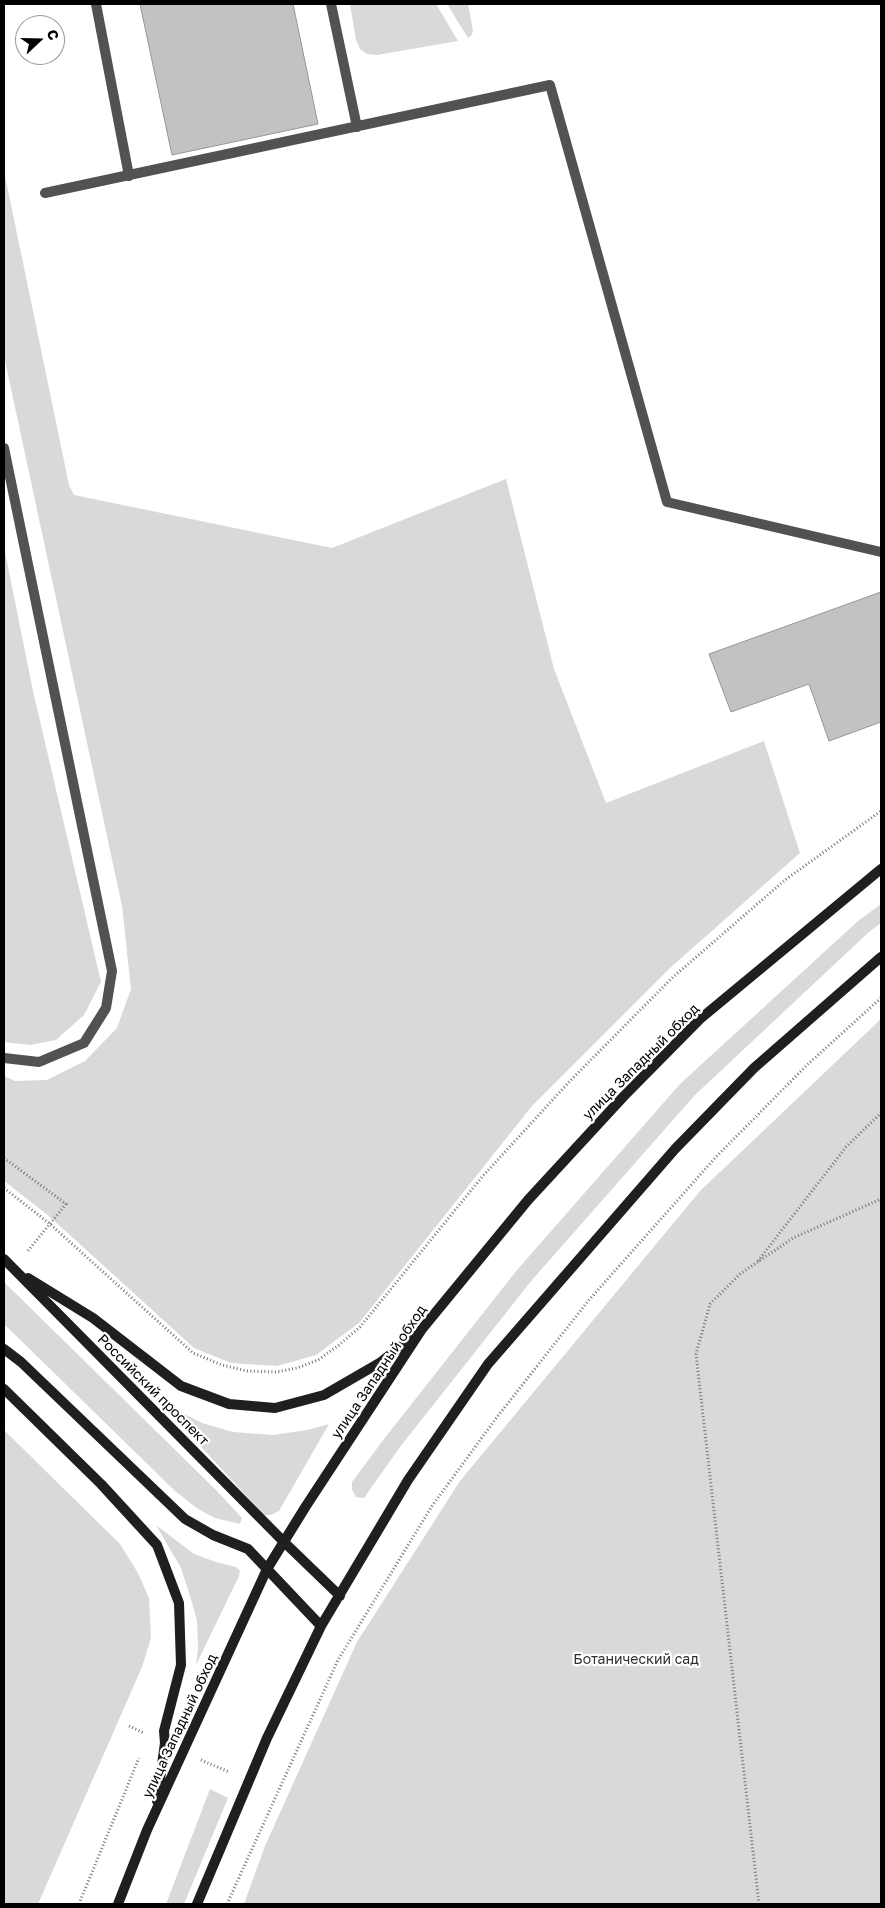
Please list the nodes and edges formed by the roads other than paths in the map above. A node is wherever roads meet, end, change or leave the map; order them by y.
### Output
1 (96, 4) edge
2 (331, 4) edge
3 (357, 127) junction
4 (129, 176) junction
5 (45, 193) dead end
6 (4, 448) edge
7 (881, 552) edge
8 (881, 869) edge
9 (881, 957) edge
10 (4, 1058) edge
11 (4, 1259) edge
12 (14, 1269) junction
13 (422, 1329) junction
14 (4, 1349) edge
15 (4, 1389) edge
16 (283, 1541) junction
17 (267, 1569) junction
18 (340, 1596) junction
19 (322, 1626) junction
20 (156, 1811) junction
21 (118, 1904) edge
22 (197, 1904) edge

1 - 4 street
2 - 3 street
3 - 4 street
3 - 7 street
4 - 5 street
6 - 10 street
8 - 13 main road, улица Западный обход
9 - 18 main road
11 - 12 main road, Российский проспект
12 - 13 main road
12 - 16 main road, Российский проспект
13 - 16 main road, улица Западный обход
14 - 17 main road
15 - 20 main road
16 - 17 main road, улица Западный обход
16 - 18 main road, Российский проспект
17 - 19 main road
17 - 20 main road, улица Западный обход
18 - 19 main road
19 - 22 main road
20 - 21 main road, улица Западный обход

